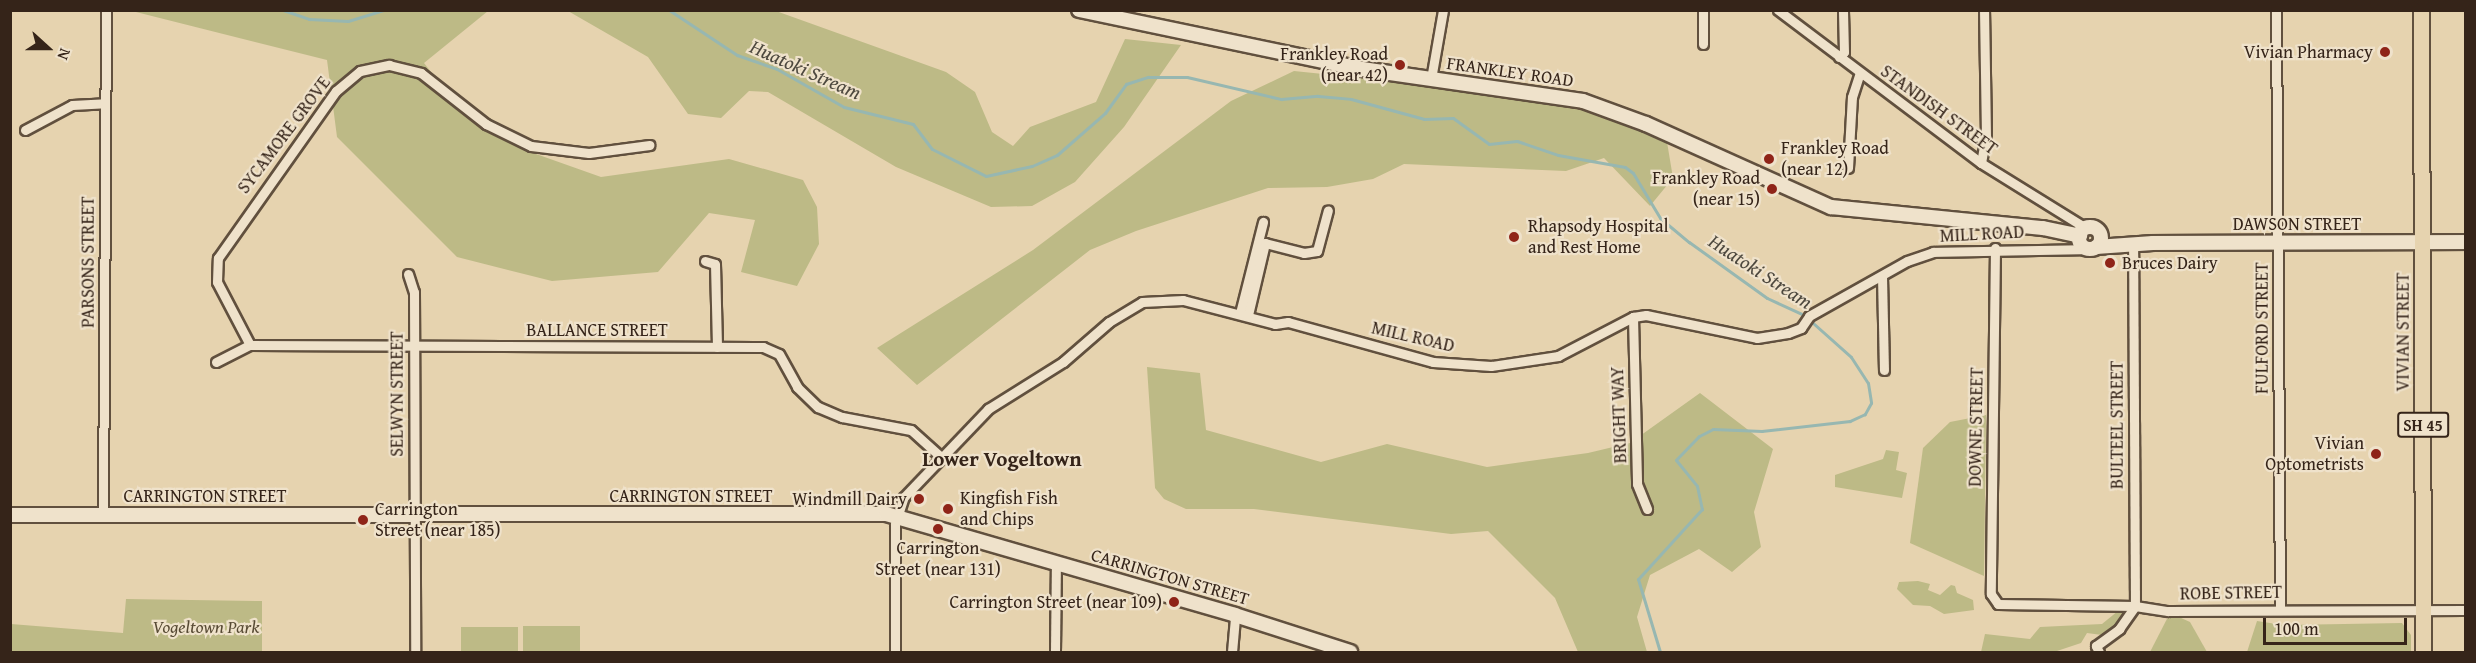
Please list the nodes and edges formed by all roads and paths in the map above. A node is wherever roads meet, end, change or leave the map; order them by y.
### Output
1 (106, 10) edge
2 (1079, 10) edge
3 (1443, 10) edge
4 (1703, 10) edge
5 (1778, 10) edge
6 (1844, 10) edge
7 (1984, 10) edge
8 (2276, 10) edge
9 (2421, 10) edge
10 (1703, 44) dead end
11 (1839, 57) junction
12 (1860, 73) junction
13 (1431, 79) junction
14 (105, 103) junction
15 (25, 130) dead end
16 (650, 145) dead end
17 (1981, 162) junction
18 (1848, 168) dead end
19 (1328, 210) dead end
20 (1263, 222) dead end
21 (1993, 224) joint
22 (2088, 238) junction
23 (2422, 242) junction
24 (2466, 242) edge
25 (2277, 243) junction
26 (2130, 244) junction
27 (1995, 248) junction
28 (705, 261) dead end
29 (408, 274) dead end
30 (1882, 276) junction
31 (1244, 314) junction
32 (1633, 317) junction
33 (250, 345) junction
34 (413, 347) junction
35 (717, 347) junction
36 (216, 362) dead end
37 (1884, 370) dead end
38 (940, 456) junction
39 (1647, 509) dead end
40 (103, 514) junction
41 (414, 514) junction
42 (10, 515) edge
43 (897, 516) junction
44 (1056, 562) junction
45 (1998, 604) joint
46 (2135, 606) junction
47 (2280, 609) junction
48 (2423, 609) junction
49 (2466, 610) edge
50 (1235, 615) junction
51 (415, 652) edge
52 (895, 652) edge
53 (1055, 652) edge
54 (1232, 652) edge
55 (1350, 652) edge
56 (2099, 652) edge
57 (2423, 652) edge

1 - 14 street, PARSONS STREET
2 - 13 street, FRANKLEY ROAD
3 - 13 street
4 - 10 street
5 - 11 street, STANDISH STREET
6 - 11 street
7 - 17 street
8 - 25 street, FULFORD STREET
9 - 23 main road, VIVIAN STREET / SH 45
11 - 12 street, STANDISH STREET
12 - 17 street, STANDISH STREET
12 - 18 street
13 - 21 street, FRANKLEY ROAD
14 - 15 street
14 - 40 street, PARSONS STREET
16 - 33 street, SYCAMORE GROVE
17 - 22 street, STANDISH STREET
19 - 31 street
20 - 31 street
21 - 22 street, DAWSON STREET
22 - 26 street, DAWSON STREET
22 - 27 street, MILL ROAD
23 - 24 street, DAWSON STREET
23 - 25 street, DAWSON STREET
23 - 48 main road, VIVIAN STREET / SH 45
25 - 26 street, DAWSON STREET
25 - 47 street, FULFORD STREET
26 - 46 street, BULTEEL STREET
27 - 30 street, MILL ROAD
27 - 45 street, DOWNE STREET
28 - 35 street
29 - 34 street, SELWYN STREET
30 - 32 street, MILL ROAD
30 - 37 street
31 - 32 street, MILL ROAD
31 - 38 street, MILL ROAD
32 - 39 street, BRIGHT WAY
33 - 34 street, BALLANCE STREET
33 - 36 street, BALLANCE STREET
34 - 35 street, BALLANCE STREET
34 - 41 street, SELWYN STREET
35 - 38 street, BALLANCE STREET
38 - 43 street, MILL ROAD
40 - 41 street, CARRINGTON STREET
40 - 42 street, CARRINGTON STREET
41 - 43 street, CARRINGTON STREET
41 - 51 street, SELWYN STREET
43 - 44 street, CARRINGTON STREET
43 - 52 street
44 - 50 street, CARRINGTON STREET
44 - 53 street
45 - 46 street, ROBE STREET
46 - 47 street, ROBE STREET
46 - 56 street
47 - 48 street, ROBE STREET
48 - 49 street, ROBE STREET
48 - 57 main road, VIVIAN STREET / SH 45
50 - 54 street
50 - 55 street, CARRINGTON STREET

